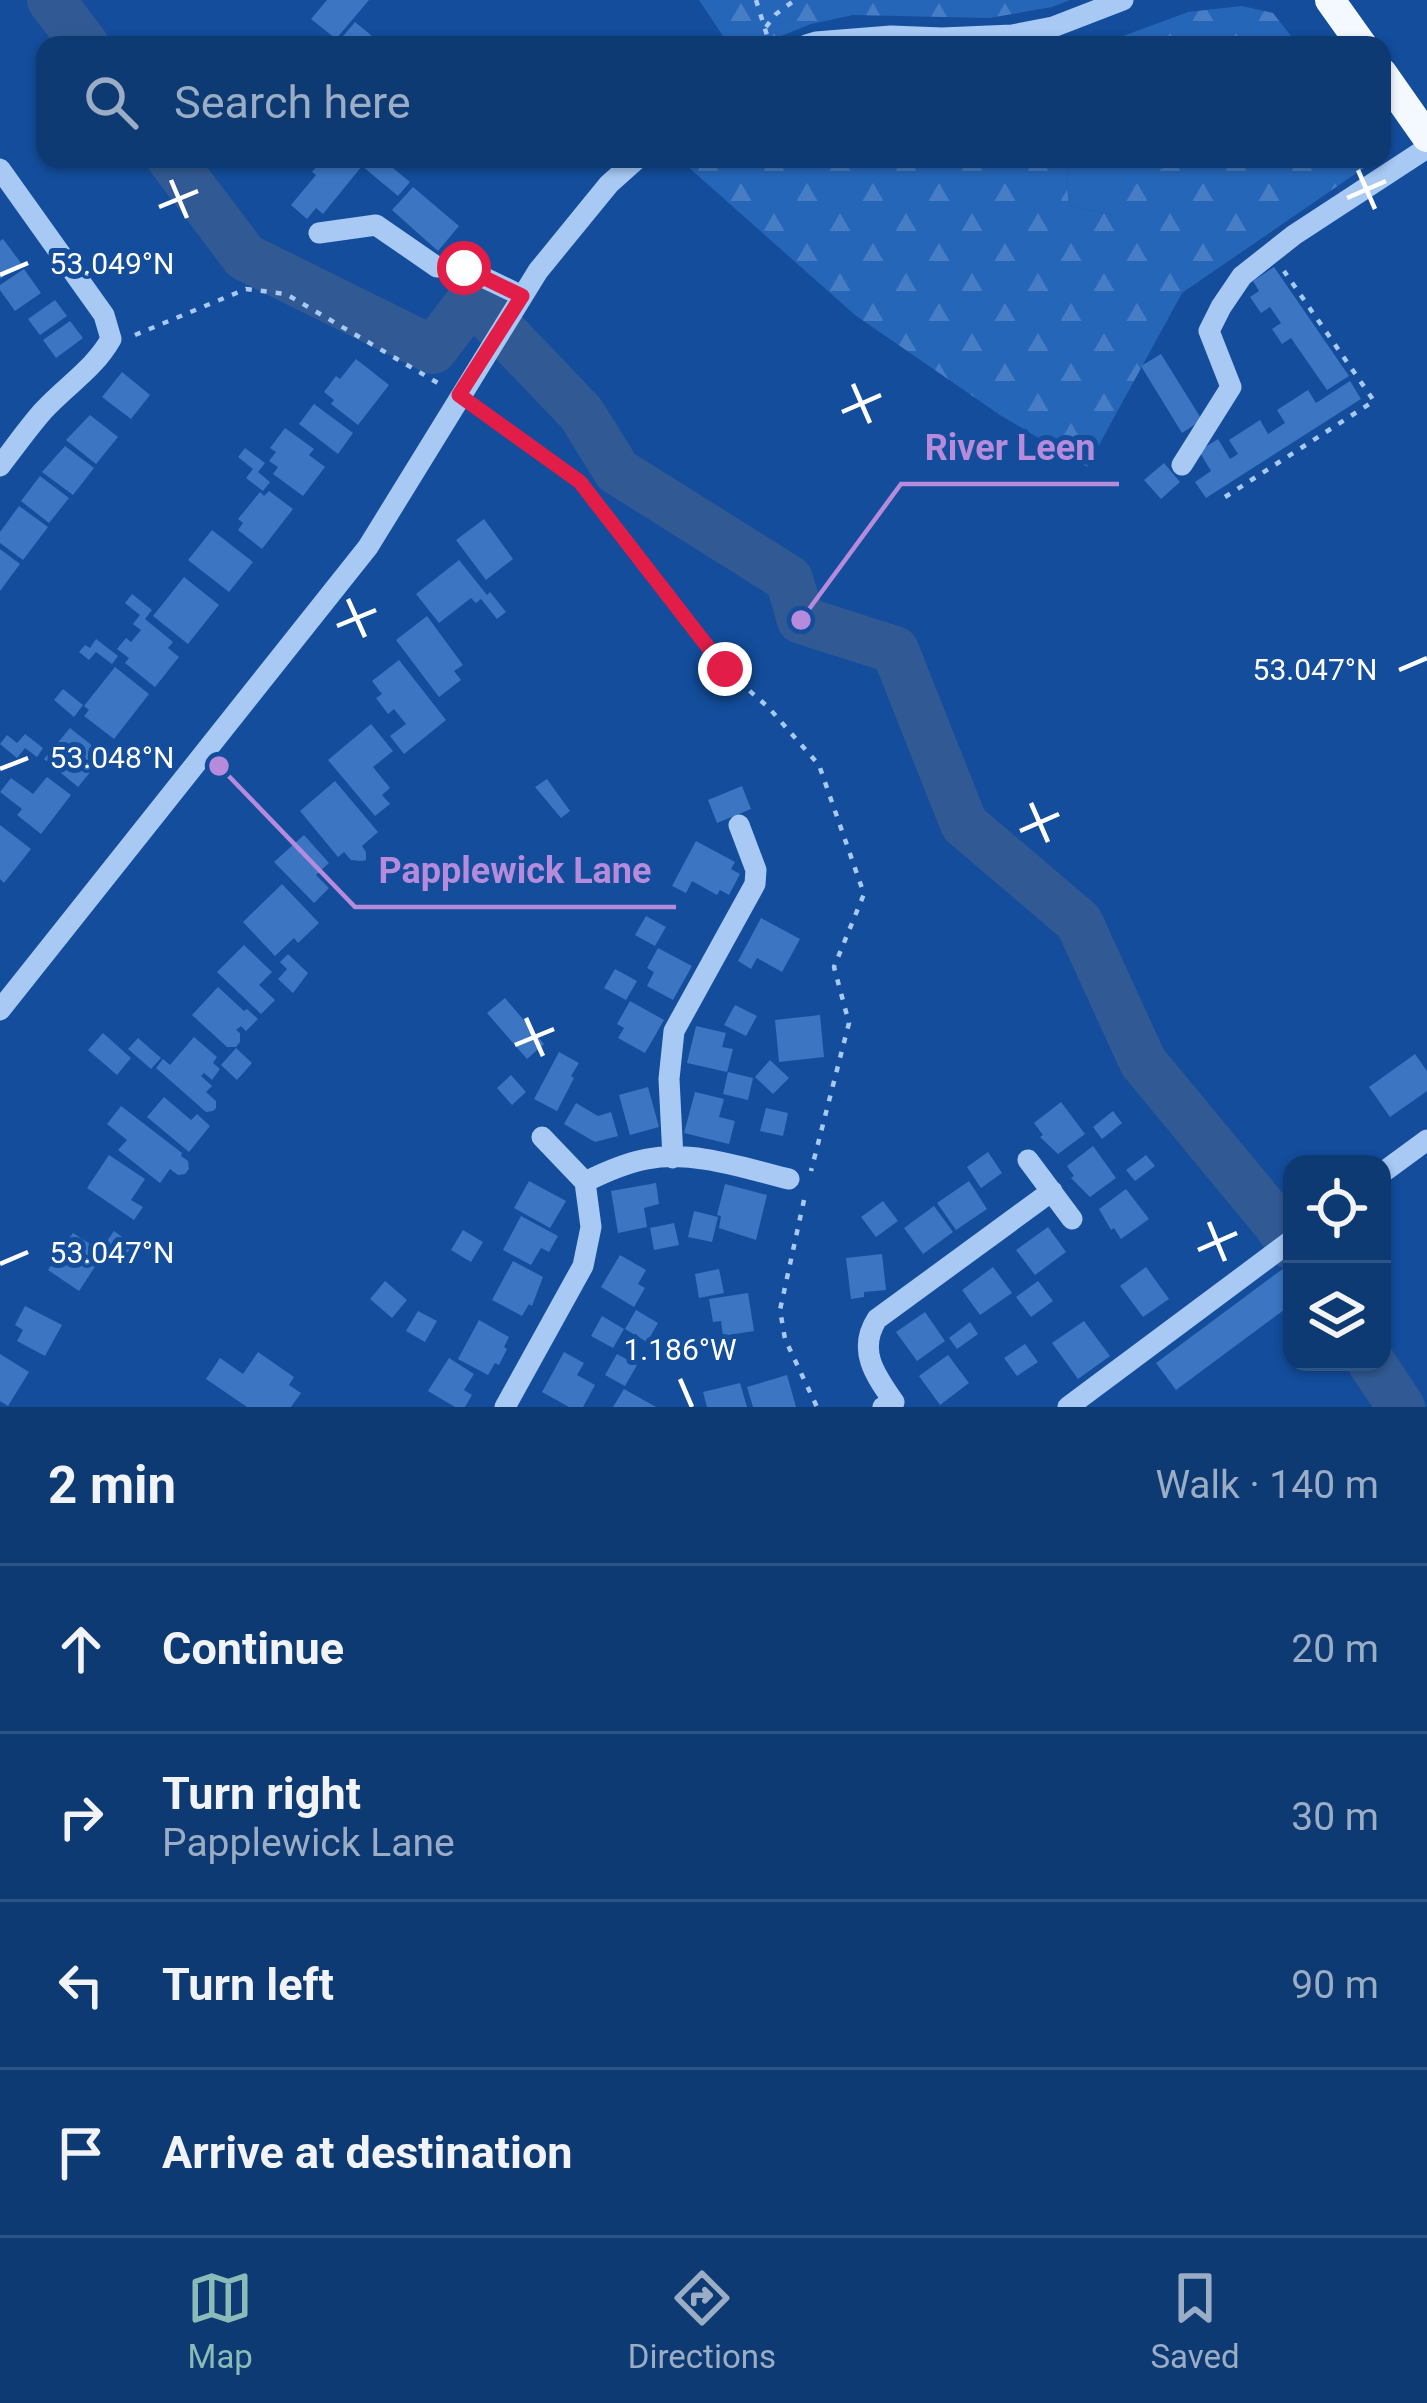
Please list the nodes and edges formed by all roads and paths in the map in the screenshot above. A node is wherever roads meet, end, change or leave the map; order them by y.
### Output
1 (756, 0) edge
2 (795, 0) edge
3 (1123, 0) edge
4 (1330, 0) edge
5 (766, 27) junction
6 (768, 36) edge
7 (989, 36) edge
8 (1356, 36) edge
9 (1391, 86) edge
10 (1427, 137) edge
11 (1427, 148) edge
12 (627, 168) edge
13 (0, 169) edge
14 (319, 232) dead end
15 (1270, 252) junction
16 (522, 296) junction
17 (111, 338) junction
18 (459, 395) junction
19 (1182, 465) dead end
20 (0, 466) edge
21 (1225, 497) dead end
22 (739, 825) dead end
23 (4, 998) edge
24 (542, 1137) dead end
25 (1427, 1140) edge
26 (681, 1158) junction
27 (1028, 1160) dead end
28 (1391, 1167) edge
29 (789, 1179) dead end
30 (584, 1182) junction
31 (1052, 1191) junction
32 (1072, 1219) dead end
33 (1283, 1247) edge
34 (892, 1405) edge
35 (510, 1406) edge
36 (817, 1407) edge
37 (1069, 1407) edge

1 - 5 path
2 - 5 path
3 - 7 street
4 - 8 main road
5 - 6 path
9 - 10 main road
11 - 15 street
12 - 16 street
13 - 17 street
14 - 16 street
15 - 19 street
15 - 21 path
16 - 18 street
17 - 18 path
17 - 20 street
18 - 23 street
18 - 36 path
22 - 26 street
24 - 30 street
25 - 28 street
26 - 29 street
26 - 30 street
27 - 31 street
30 - 35 street
31 - 32 street
31 - 34 street
33 - 37 street

